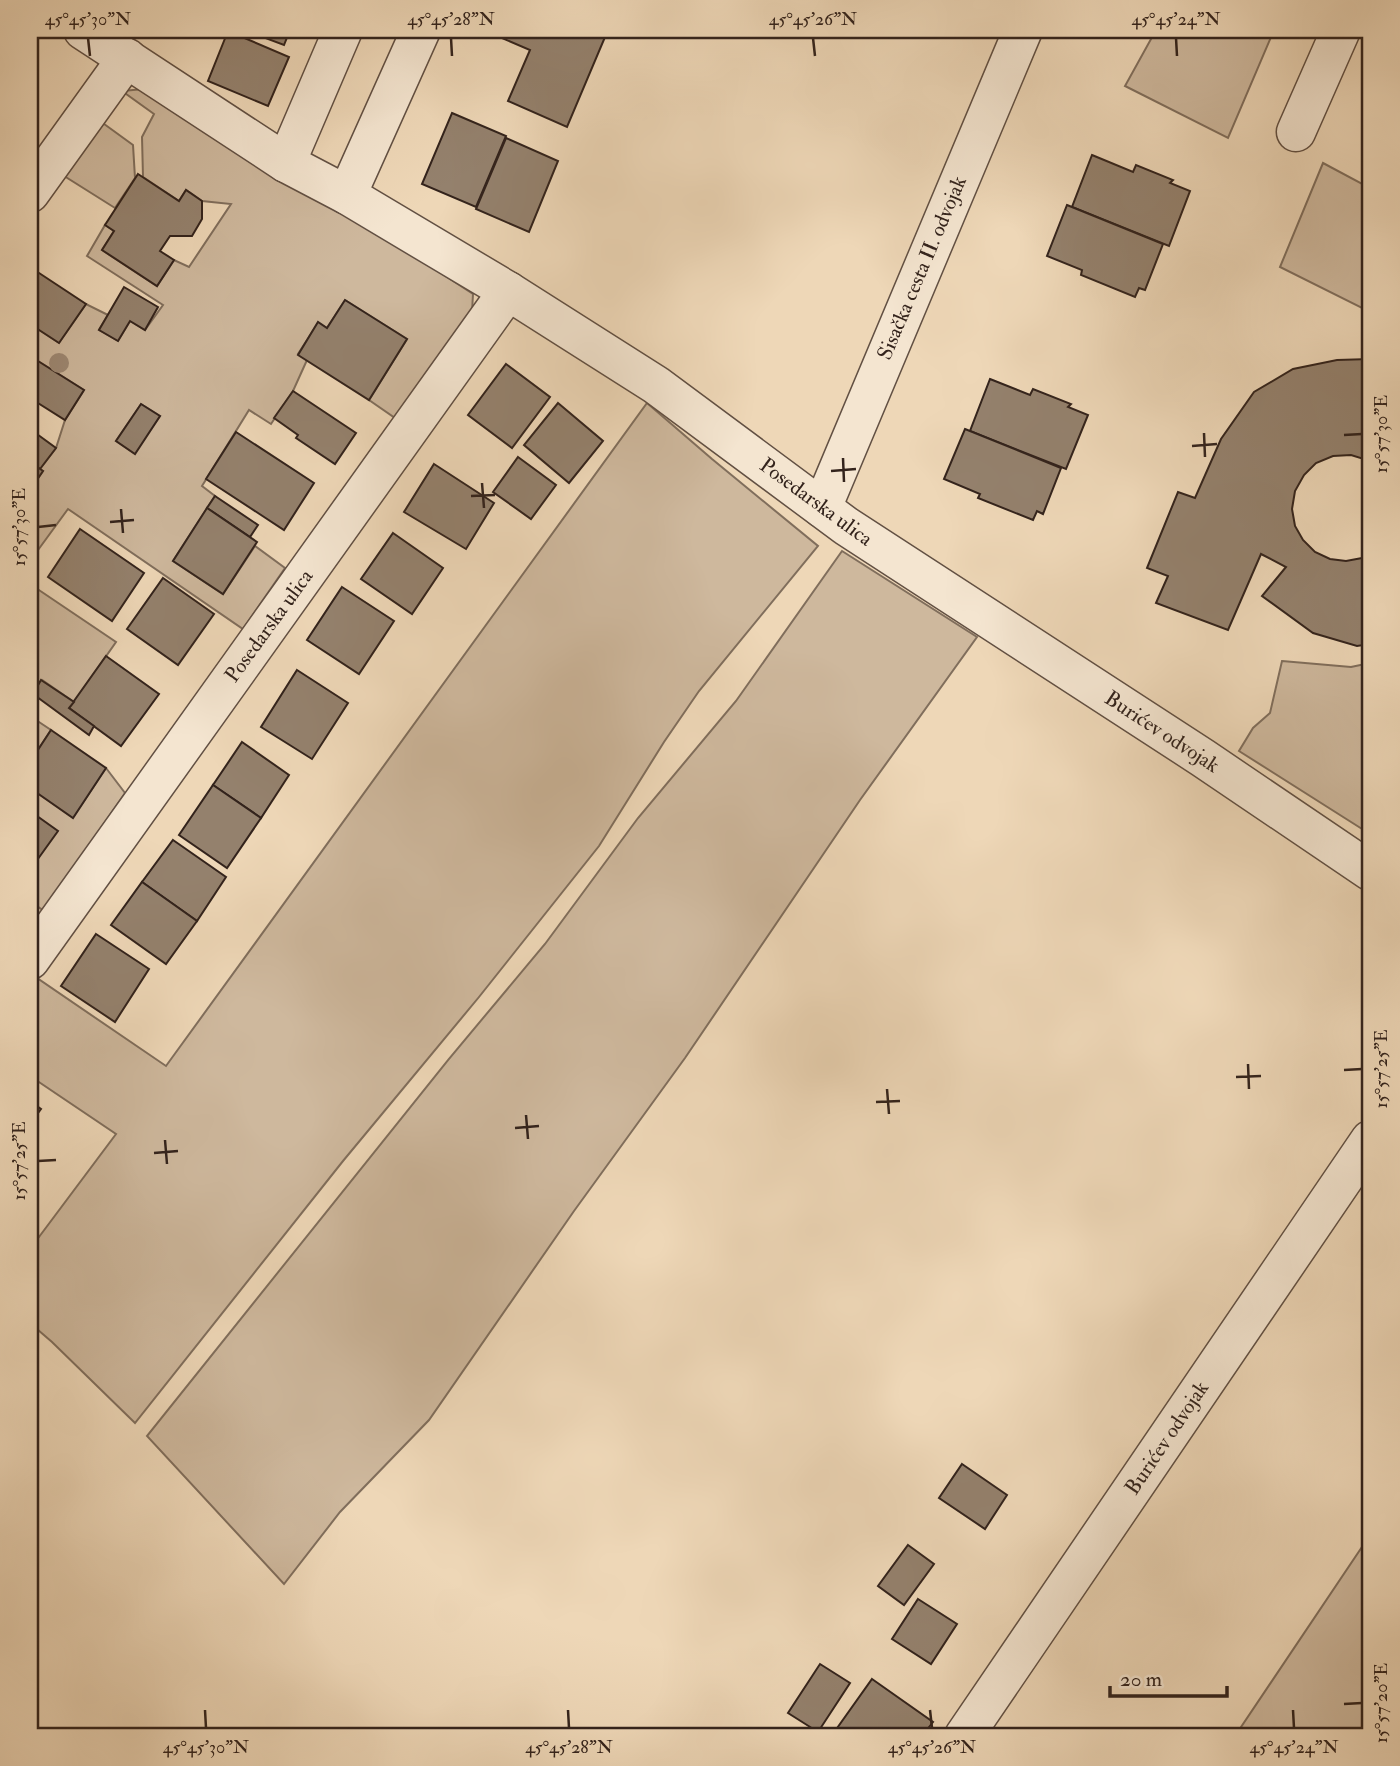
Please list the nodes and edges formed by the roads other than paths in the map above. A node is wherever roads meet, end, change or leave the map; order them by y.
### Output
1 (83, 30) edge
2 (343, 30) edge
3 (421, 30) edge
4 (1023, 30) edge
5 (1341, 30) edge
6 (127, 58) junction
7 (1296, 132) dead end
8 (286, 163) junction
9 (30, 193) edge
10 (347, 195) junction
11 (508, 291) junction
12 (822, 508) junction
13 (952, 595) joint
14 (1370, 871) edge
15 (30, 960) edge
16 (1370, 1140) edge
17 (964, 1736) edge

1 - 6 street, Posedarska ulica
2 - 8 street
3 - 10 street
4 - 12 street, Sisačka cesta II. odvojak
5 - 7 street
6 - 8 street, Posedarska ulica
6 - 9 street
8 - 10 street, Posedarska ulica
10 - 11 street, Posedarska ulica
11 - 12 street, Posedarska ulica
11 - 15 street, Posedarska ulica
12 - 13 street, Posedarska ulica
13 - 14 street, Burićev odvojak
16 - 17 street, Burićev odvojak

